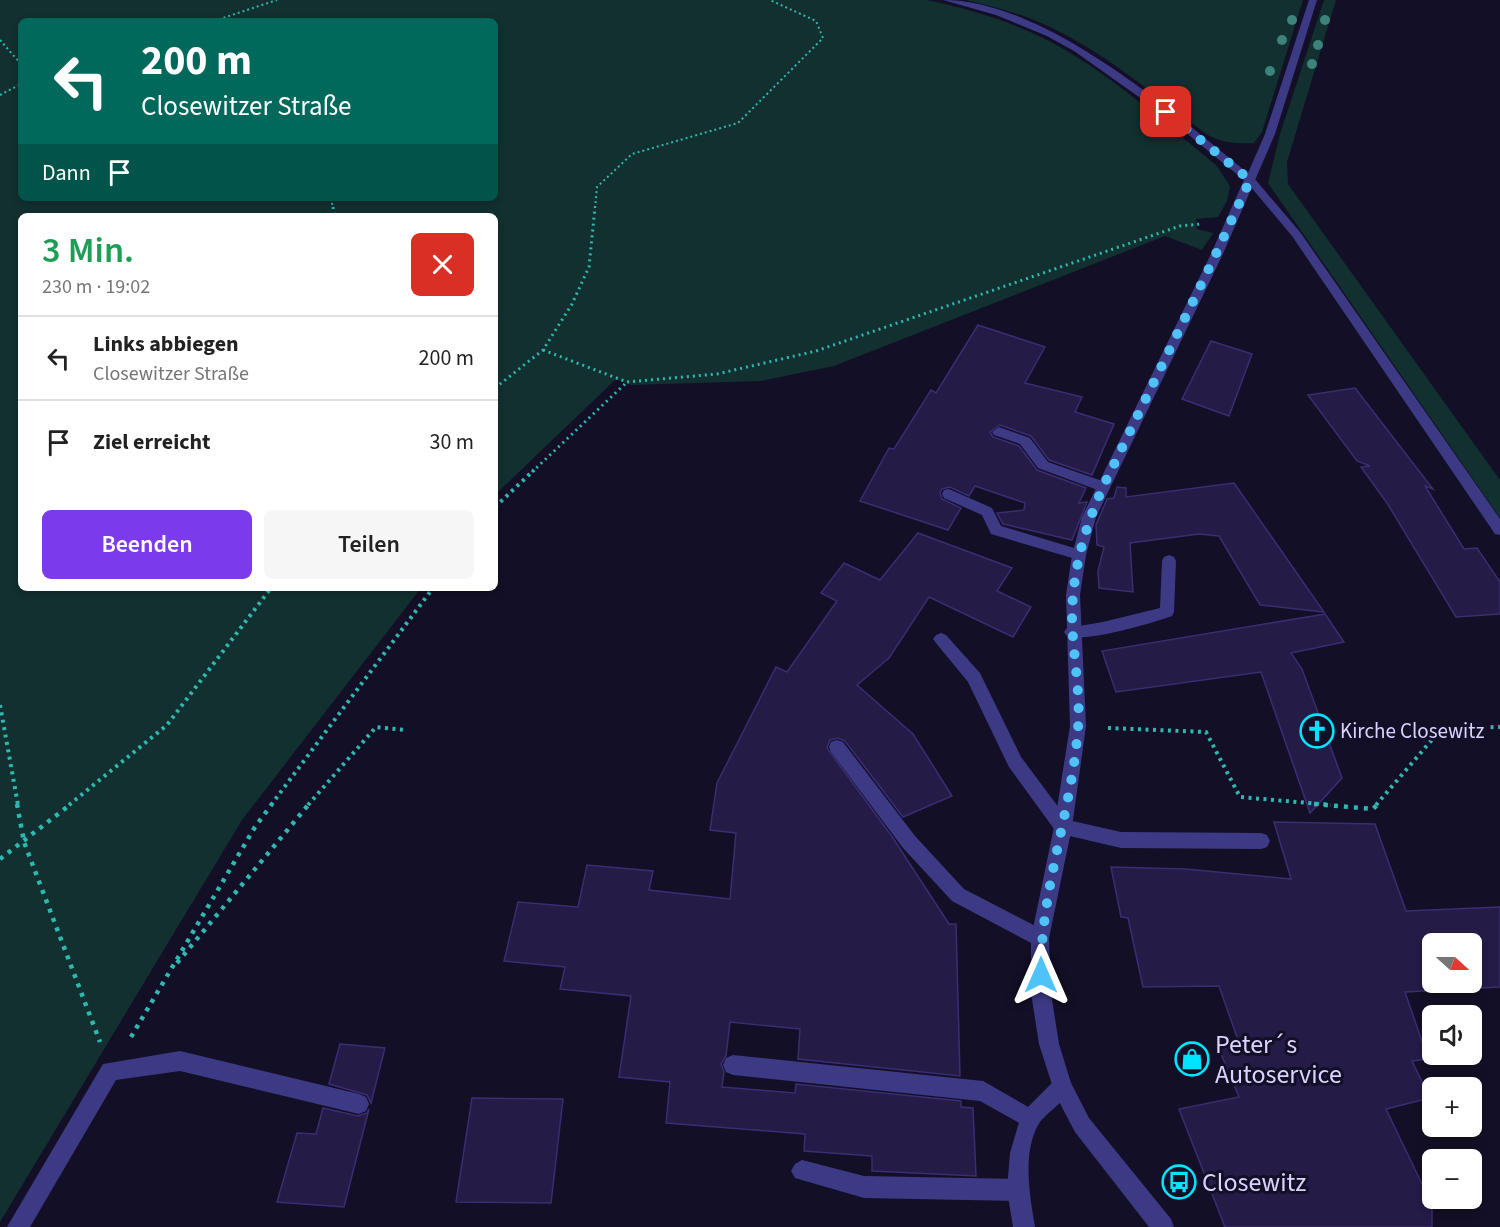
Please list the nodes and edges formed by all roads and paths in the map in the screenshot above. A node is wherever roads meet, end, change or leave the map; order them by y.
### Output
1 (277, 0) edge
2 (772, 0) edge
3 (947, 0) edge
4 (1313, 0) edge
5 (223, 18) edge
6 (0, 40) edge
7 (18, 61) edge
8 (18, 86) edge
9 (0, 95) edge
10 (1250, 180) junction
11 (1232, 220) junction
12 (543, 350) junction
13 (627, 382) junction
14 (498, 386) edge
15 (999, 432) dead end
16 (1103, 487) junction
17 (949, 494) dead end
18 (498, 504) edge
19 (1500, 530) edge
20 (1079, 555) junction
21 (1170, 561) dead end
22 (269, 591) edge
23 (431, 591) edge
24 (1072, 632) junction
25 (941, 639) dead end
26 (0, 705) edge
27 (1078, 726) junction
28 (1500, 727) edge
29 (406, 730) dead end
30 (837, 747) dead end
31 (1063, 828) junction
32 (1261, 841) dead end
33 (24, 842) junction
34 (0, 859) edge
35 (1040, 938) junction
36 (169, 972) junction
37 (733, 1065) dead end
38 (110, 1071) junction
39 (1062, 1087) junction
40 (359, 1104) dead end
41 (1030, 1119) junction
42 (802, 1171) dead end
43 (1018, 1190) junction
44 (18, 1227) edge
45 (1024, 1227) edge
46 (1163, 1227) edge

1 - 5 path
2 - 12 path
3 - 10 street
4 - 10 street
6 - 7 path
8 - 9 path
10 - 11 street
10 - 19 street
11 - 13 path
11 - 16 street
12 - 13 path
12 - 14 path
13 - 18 path
15 - 16 street
16 - 20 street
17 - 20 street
20 - 24 street
21 - 24 street
22 - 33 path
23 - 36 path
24 - 27 street
25 - 31 street
26 - 33 path
27 - 28 path
27 - 31 street
29 - 36 path
30 - 35 street
31 - 32 street
31 - 35 street
33 - 34 path
33 - 38 path
35 - 39 street
36 - 38 path
37 - 41 street
38 - 40 street
38 - 44 street
39 - 41 street
39 - 46 street
41 - 43 street
42 - 43 street
43 - 45 street

